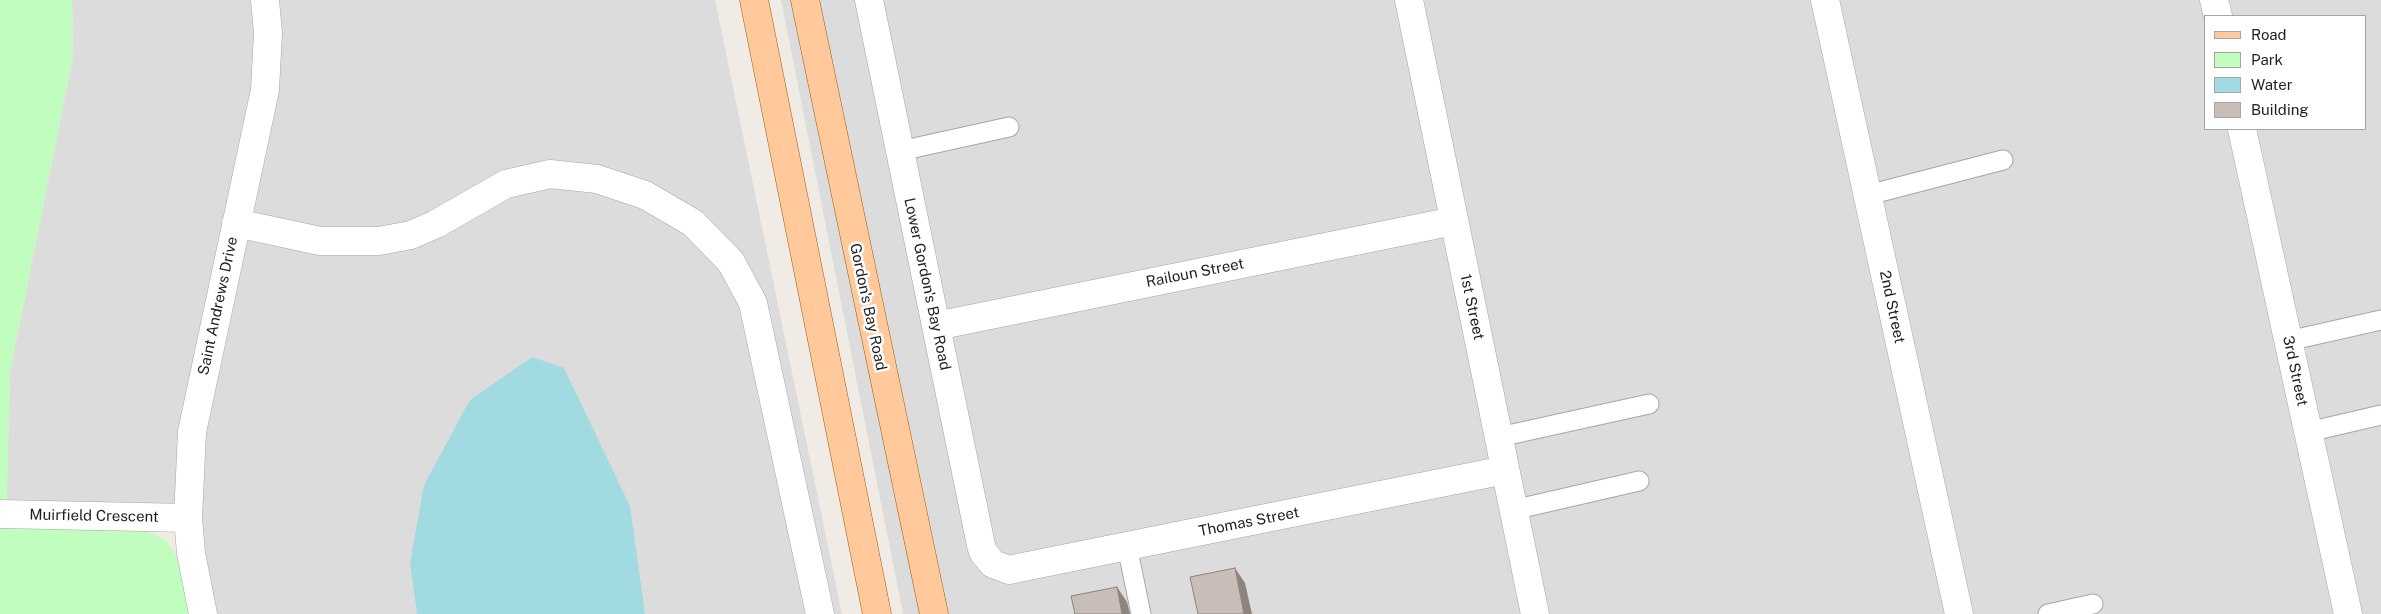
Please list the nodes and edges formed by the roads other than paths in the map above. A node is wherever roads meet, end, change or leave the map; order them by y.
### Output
1 (265, 0) edge
2 (754, 0) edge
3 (805, 0) edge
4 (869, 0) edge
5 (1409, 0) edge
6 (1825, 0) edge
7 (2214, 0) edge
8 (2218, 15) edge
9 (1009, 127) dead end
10 (2242, 130) edge
11 (900, 150) junction
12 (2003, 160) dead end
13 (1868, 195) junction
14 (1454, 221) junction
15 (236, 224) junction
16 (2381, 320) edge
17 (936, 326) junction
18 (2288, 340) junction
19 (1649, 404) dead end
20 (2381, 415) edge
21 (2308, 432) junction
22 (1499, 437) junction
23 (1505, 470) junction
24 (1639, 481) dead end
25 (1513, 510) junction
26 (0, 514) edge
27 (188, 518) junction
28 (1127, 546) junction
29 (993, 564) joint
30 (2093, 604) dead end
31 (203, 614) edge
32 (820, 614) edge
33 (877, 614) edge
34 (934, 614) edge
35 (1141, 614) edge
36 (1535, 614) edge
37 (1960, 614) edge
38 (2048, 614) edge
39 (2348, 614) edge

1 - 15 street, Saint Andrews Drive
2 - 33 main road
3 - 34 main road, Gordon's Bay Road
4 - 11 street, Lower Gordon's Bay Road
5 - 14 street, 1st Street
6 - 13 street, 2nd Street
7 - 8 street
9 - 11 lane
10 - 18 street, 3rd Street
11 - 17 street, Lower Gordon's Bay Road
12 - 13 lane
13 - 37 street, 2nd Street
14 - 17 street, Railoun Street
14 - 22 street, 1st Street
15 - 27 street, Saint Andrews Drive
15 - 32 street
16 - 18 lane
17 - 29 street, Lower Gordon's Bay Road
18 - 21 street, 3rd Street
19 - 22 lane
20 - 21 lane
21 - 39 street, 3rd Street
22 - 23 street, 1st Street
23 - 25 street, 1st Street
23 - 28 street, Thomas Street
24 - 25 lane
25 - 36 street, 1st Street
26 - 27 street, Muirfield Crescent
27 - 31 street, Saint Andrews Drive
28 - 29 street, Thomas Street
28 - 35 lane
30 - 38 lane

